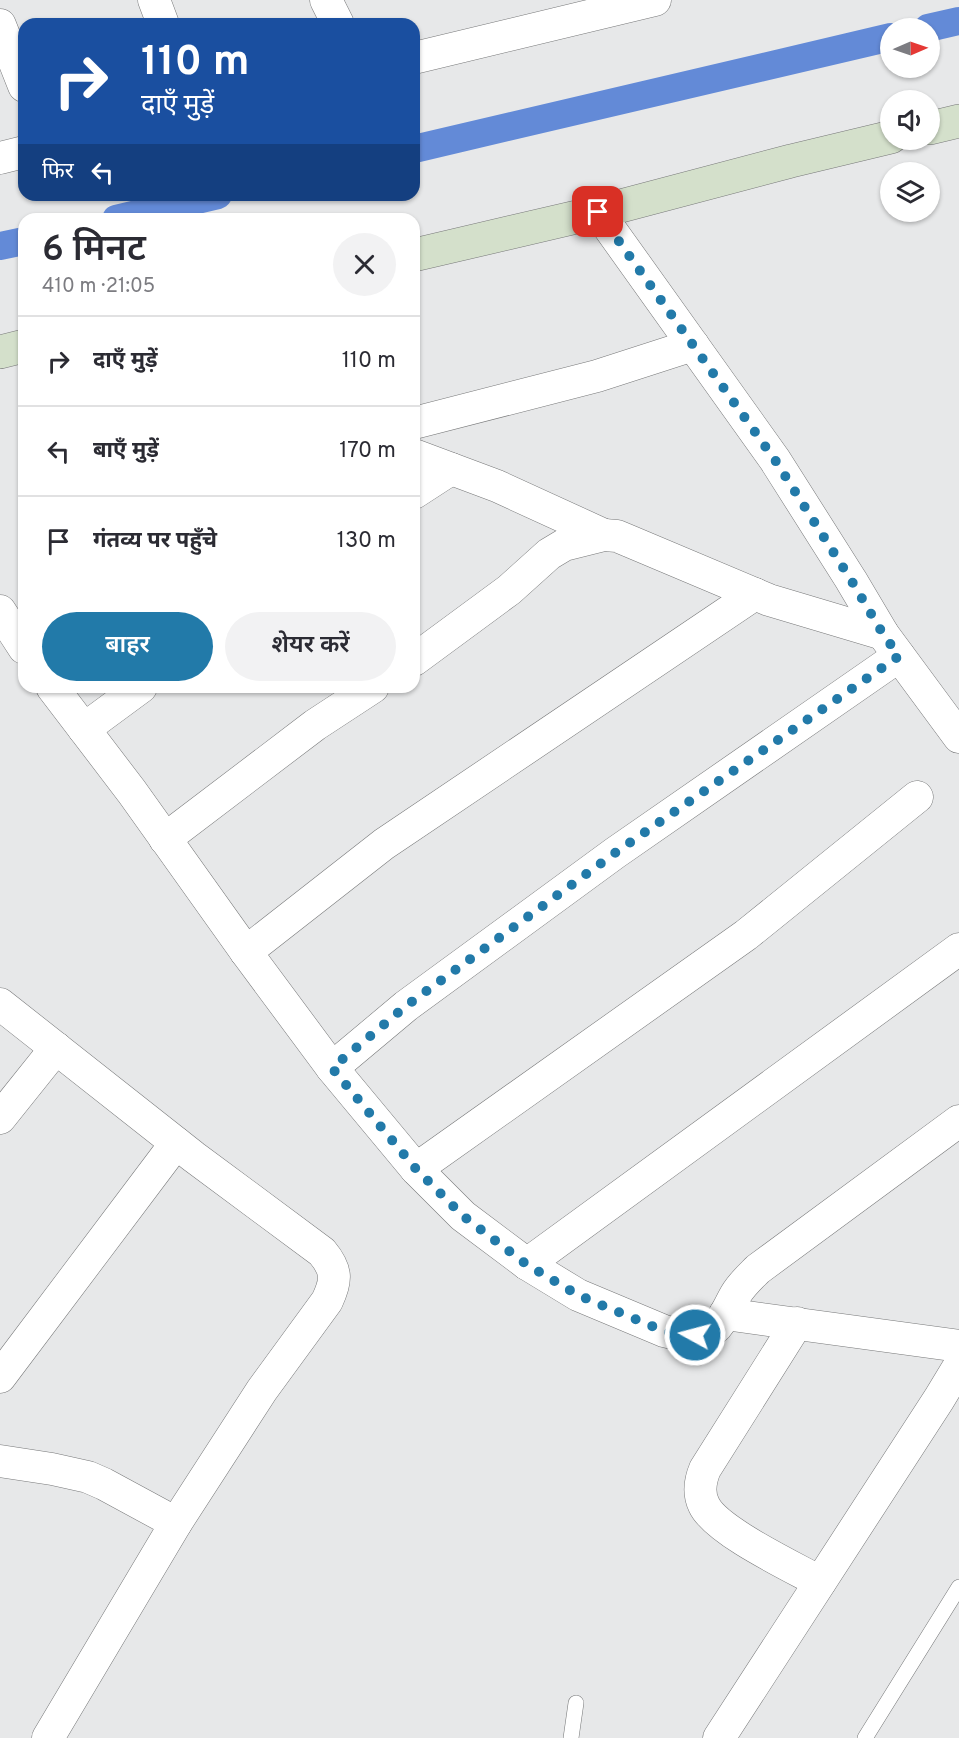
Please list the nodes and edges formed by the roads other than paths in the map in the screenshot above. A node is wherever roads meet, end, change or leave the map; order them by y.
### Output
1 (154, 0) edge
2 (326, 0) edge
3 (655, 0) edge
4 (161, 18) edge
5 (335, 18) edge
6 (0, 25) edge
7 (420, 57) edge
8 (18, 71) edge
9 (959, 121) edge
10 (940, 126) edge
11 (880, 140) edge
12 (18, 154) edge
13 (0, 158) edge
14 (598, 212) junction
15 (420, 254) edge
16 (693, 345) junction
17 (18, 348) edge
18 (0, 352) edge
19 (420, 421) edge
20 (420, 457) edge
21 (451, 469) junction
22 (420, 489) edge
23 (604, 535) junction
24 (755, 594) junction
25 (0, 611) edge
26 (18, 639) edge
27 (891, 645) junction
28 (420, 656) edge
29 (57, 693) edge
30 (133, 693) edge
31 (364, 693) edge
32 (84, 729) junction
33 (959, 736) edge
34 (917, 797) dead end
35 (165, 839) junction
36 (959, 949) edge
37 (246, 952) junction
38 (0, 1004) edge
39 (56, 1048) junction
40 (332, 1068) junction
41 (0, 1118) edge
42 (959, 1121) edge
43 (176, 1143) junction
44 (416, 1169) junction
45 (526, 1264) junction
46 (725, 1314) junction
47 (797, 1323) junction
48 (959, 1346) edge
49 (959, 1366) edge
50 (0, 1377) edge
51 (0, 1461) edge
52 (176, 1523) junction
53 (820, 1582) junction
54 (959, 1587) edge
55 (576, 1703) dead end
56 (48, 1738) edge
57 (571, 1738) edge
58 (719, 1738) edge
59 (865, 1738) edge

1 - 4 street
2 - 5 street
3 - 7 street
6 - 8 street
9 - 10 main road
11 - 14 main road
12 - 13 street
14 - 15 main road
14 - 16 street
16 - 19 street
16 - 27 street
17 - 18 main road
20 - 21 street
21 - 22 street
21 - 23 street
23 - 24 street
23 - 28 street
24 - 27 street
24 - 37 street
25 - 26 street
27 - 33 street
27 - 40 street
29 - 32 street
30 - 32 street
31 - 35 street
32 - 35 street
34 - 44 street
35 - 37 street
36 - 45 street
37 - 40 street
38 - 39 street
39 - 41 street
39 - 43 street
40 - 44 street
42 - 46 street
43 - 50 street
43 - 52 street
44 - 45 street
45 - 46 street
46 - 47 street
47 - 48 street
47 - 53 street
49 - 53 street
51 - 52 street
52 - 56 street
53 - 58 street
54 - 59 lane
55 - 57 lane

